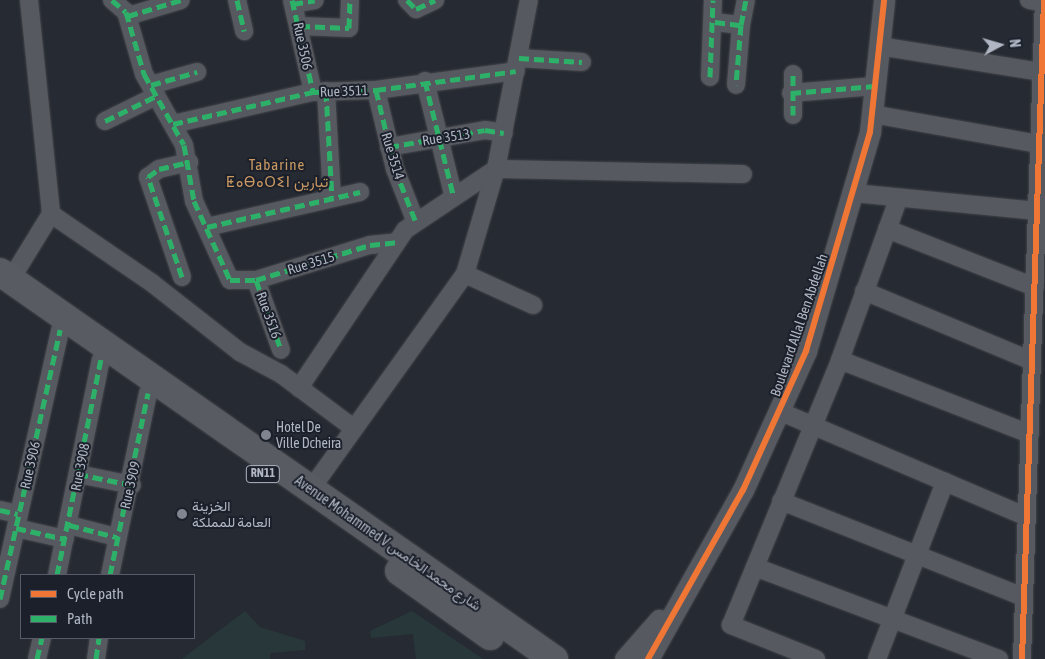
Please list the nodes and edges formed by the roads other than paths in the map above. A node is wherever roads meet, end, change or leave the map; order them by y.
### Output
1 (30, 0) edge
2 (112, 0) edge
3 (181, 0) edge
4 (236, 0) edge
5 (315, 0) edge
6 (350, 0) edge
7 (407, 0) edge
8 (435, 0) edge
9 (529, 0) edge
10 (713, 0) edge
11 (746, 0) edge
12 (884, 0) edge
13 (1039, 1) edge
14 (293, 2) edge
15 (128, 16) junction
16 (715, 22) junction
17 (741, 25) junction
18 (300, 26) junction
19 (244, 31) dead end
20 (879, 46) junction
21 (582, 62) dead end
22 (518, 65) junction
23 (197, 72) dead end
24 (1042, 72) junction
25 (793, 74) dead end
26 (710, 77) dead end
27 (425, 81) junction
28 (736, 85) dead end
29 (875, 86) junction
30 (376, 90) junction
31 (154, 91) junction
32 (320, 92) junction
33 (791, 93) junction
34 (872, 114) junction
35 (793, 115) dead end
36 (105, 121) dead end
37 (173, 124) junction
38 (504, 133) junction
39 (436, 138) junction
40 (1039, 144) junction
41 (389, 147) junction
42 (189, 162) junction
43 (496, 169) junction
44 (743, 174) dead end
45 (360, 192) dead end
46 (854, 193) junction
47 (453, 194) junction
48 (332, 197) junction
49 (898, 200) junction
50 (1037, 211) junction
51 (51, 214) junction
52 (415, 220) junction
53 (207, 227) junction
54 (887, 229) junction
55 (397, 242) junction
56 (465, 274) junction
57 (182, 277) dead end
58 (4, 280) edge
59 (256, 280) junction
60 (1035, 287) junction
61 (864, 291) junction
62 (533, 305) dead end
63 (60, 330) junction
64 (281, 350) dead end
65 (101, 359) junction
66 (840, 360) junction
67 (1032, 361) junction
68 (298, 388) junction
69 (148, 393) junction
70 (781, 412) junction
71 (810, 425) junction
72 (352, 427) junction
73 (1030, 434) junction
74 (78, 474) junction
75 (945, 482) junction
76 (132, 485) junction
77 (311, 489) junction
78 (781, 501) junction
79 (0, 510) edge
80 (1027, 516) junction
81 (17, 521) junction
82 (67, 532) junction
83 (116, 537) junction
84 (918, 555) junction
85 (756, 567) junction
86 (57, 574) edge
87 (110, 574) edge
88 (681, 596) junction
89 (1024, 596) junction
90 (0, 599) edge
91 (893, 619) junction
92 (42, 639) edge
93 (99, 639) edge
94 (808, 657) edge
95 (37, 659) edge
96 (96, 659) edge
97 (526, 659) edge
98 (554, 659) edge
99 (625, 659) edge
100 (648, 659) edge
101 (877, 659) edge
102 (999, 659) edge
103 (1022, 659) edge

1 - 51 street
2 - 15 street
3 - 15 street
4 - 19 street
5 - 14 street
6 - 18 street
7 - 8 street
9 - 22 street
10 - 16 street
11 - 17 street
12 - 20 street, Boulevard Allal Ben Abdellah
13 - 24 street
14 - 18 street, Rue 3506
15 - 31 street
16 - 17 street
16 - 26 street
17 - 28 street
18 - 32 street, Rue 3506
20 - 24 street
20 - 29 street, Boulevard Allal Ben Abdellah
21 - 22 street, Rue 3511
22 - 27 street, Rue 3511
22 - 38 street
23 - 31 street
24 - 40 street
25 - 33 street
27 - 30 street, Rue 3511
27 - 39 street
29 - 33 street
29 - 34 street, Boulevard Allal Ben Abdellah
30 - 32 street, Rue 3511
30 - 41 street, Rue 3514
31 - 36 street
31 - 37 street
32 - 37 street, Rue 3511
32 - 48 street, Rue 3506
33 - 35 street
34 - 40 street
34 - 46 street, Boulevard Allal Ben Abdellah
37 - 42 street
38 - 39 street, Rue 3513
38 - 43 street
39 - 41 street, Rue 3513
39 - 47 street
40 - 50 street
41 - 52 street, Rue 3514
42 - 53 street
42 - 57 street
43 - 44 street
43 - 47 street
43 - 56 street
45 - 48 street
46 - 49 street
46 - 70 street, Boulevard Allal Ben Abdellah
47 - 52 street
48 - 53 street
49 - 50 street
49 - 54 street
50 - 60 street
51 - 58 street
51 - 68 street
52 - 55 street
53 - 59 street, Rue 3515
54 - 60 street
54 - 61 street
55 - 59 street, Rue 3515
55 - 68 street
56 - 62 street
56 - 72 street
58 - 63 main road, Avenue Mohammed V شارع محمد الخامس / RN11
58 - 77 main road, Avenue Mohammed V شارع محمد الخامس / RN11
59 - 64 street, Rue 3516
60 - 67 street
61 - 66 street
61 - 67 street
63 - 65 main road, Avenue Mohammed V شارع محمد الخامس / RN11
63 - 81 street, Rue 3906
65 - 69 main road, Avenue Mohammed V شارع محمد الخامس / RN11
65 - 74 street, Rue 3908
66 - 71 street
66 - 73 street
67 - 73 street
68 - 72 street
69 - 76 street, Rue 3909
69 - 97 main road, Avenue Mohammed V شارع محمد الخامس / RN11
70 - 71 street
70 - 88 street, Boulevard Allal Ben Abdellah
71 - 75 street
71 - 78 street
72 - 77 street
73 - 80 street
74 - 76 street
74 - 82 street, Rue 3908
75 - 80 street
75 - 84 street
76 - 83 street, Rue 3909
77 - 98 main road, Avenue Mohammed V شارع محمد الخامس / RN11
78 - 84 street
78 - 85 street
79 - 81 street
80 - 89 street
81 - 82 street
81 - 90 street, Rue 3906
82 - 83 street
82 - 86 street, Rue 3908
83 - 87 street, Rue 3909
84 - 89 street
84 - 91 street
85 - 91 street
85 - 94 street
88 - 99 street, Boulevard Allal Ben Abdellah
88 - 100 street, Boulevard Allal Ben Abdellah
89 - 103 street
91 - 101 street
91 - 102 street
92 - 95 street
93 - 96 street

